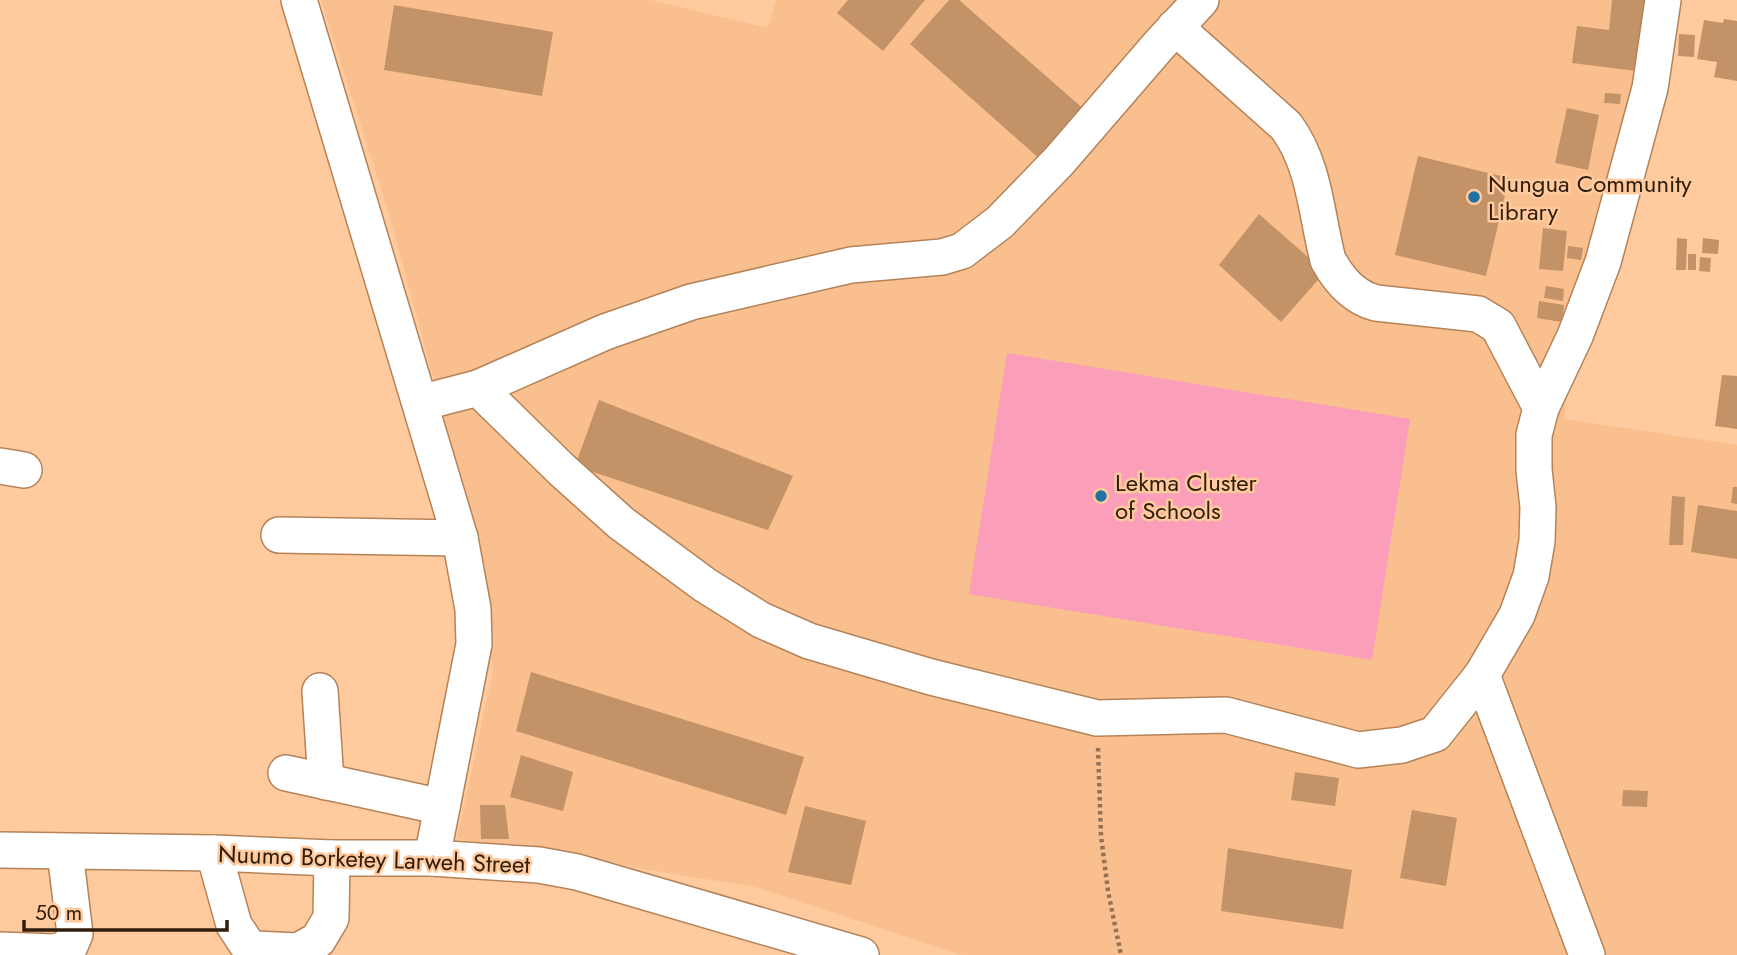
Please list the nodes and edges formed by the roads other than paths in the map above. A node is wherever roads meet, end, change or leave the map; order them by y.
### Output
1 (299, 0) edge
2 (1201, 0) edge
3 (1663, 0) edge
4 (1175, 27) junction
5 (478, 388) junction
6 (420, 403) junction
7 (1541, 408) junction
8 (279, 535) dead end
9 (460, 538) junction
10 (1482, 675) junction
11 (320, 691) dead end
12 (286, 774) dead end
13 (326, 782) junction
14 (442, 807) junction
15 (0, 850) edge
16 (65, 852) junction
17 (214, 853) junction
18 (332, 858) junction
19 (432, 858) junction
20 (1, 950) edge
21 (861, 955) edge
22 (1587, 955) edge

1 - 6 street
2 - 4 street
3 - 7 street
4 - 5 street
4 - 7 street
5 - 6 street
5 - 10 street
6 - 9 street
7 - 10 street
8 - 9 street
9 - 14 street
10 - 22 street
11 - 13 street
12 - 13 street
13 - 14 street
14 - 19 street
15 - 16 street, Nuumo Borketey Larweh Street
16 - 17 street, Nuumo Borketey Larweh Street
16 - 20 street
17 - 18 street, Nuumo Borketey Larweh Street
17 - 18 street
18 - 19 street, Nuumo Borketey Larweh Street
19 - 21 street, Nuumo Borketey Larweh Street

